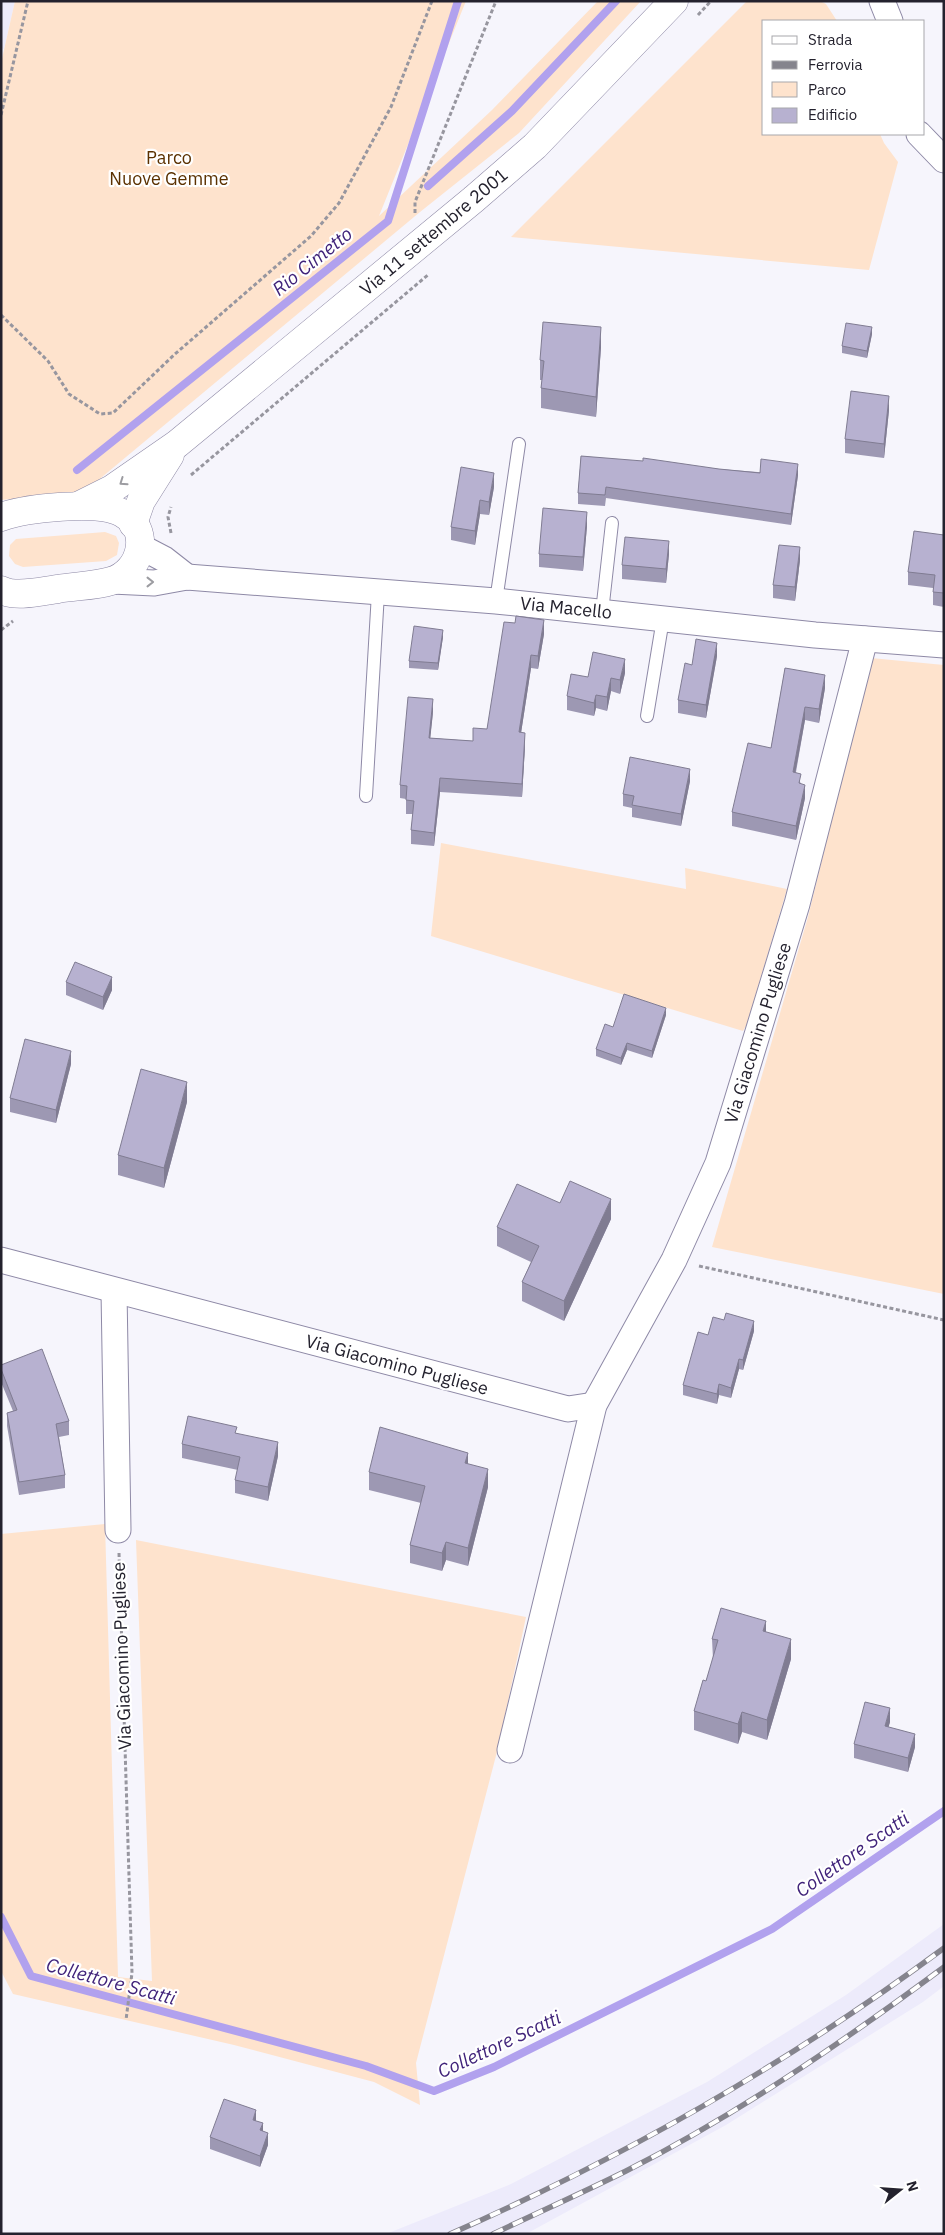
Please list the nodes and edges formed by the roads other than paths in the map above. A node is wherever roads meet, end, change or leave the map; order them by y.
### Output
1 (674, 1) edge
2 (882, 1) edge
3 (890, 20) edge
4 (920, 135) edge
5 (944, 160) edge
6 (177, 444) junction
7 (519, 444) dead end
8 (80, 505) junction
9 (2, 516) edge
10 (612, 523) dead end
11 (137, 535) junction
12 (187, 578) junction
13 (112, 581) junction
14 (14, 591) edge
15 (378, 592) junction
16 (496, 601) junction
17 (1, 610) edge
18 (602, 612) junction
19 (663, 619) junction
20 (865, 639) junction
21 (944, 645) edge
22 (648, 716) dead end
23 (366, 796) dead end
24 (1, 1260) edge
25 (114, 1291) junction
26 (594, 1405) junction
27 (118, 1530) road end
28 (510, 1750) dead end

1 - 6 main road, Via 11 settembre 2001
2 - 3 street
4 - 5 street
6 -> 8 main road, Via 11 settembre 2001
6 - 11 main road, Via 11 settembre 2001
7 - 16 lane
8 - 9 main road, Via 11 settembre 2001
8 - 11 main road, Via 11 settembre 2001
10 - 18 lane
11 - 12 street
11 - 13 main road, Via 11 settembre 2001
13 -> 12 street, Via Macello
12 - 15 street, Via Macello
13 - 14 main road, Via 11 settembre 2001
14 - 17 main road, Via 11 settembre 2001
15 - 16 street, Via Macello
15 - 23 lane
16 - 18 street, Via Macello
18 - 19 street, Via Macello
19 - 20 street, Via Macello
19 - 22 lane
20 - 21 street, Via Macello
20 - 26 street, Via Giacomino Pugliese
24 - 25 street, Via Giacomino Pugliese
25 - 26 street, Via Giacomino Pugliese
25 - 27 street
26 - 28 street, Via Giacomino Pugliese

